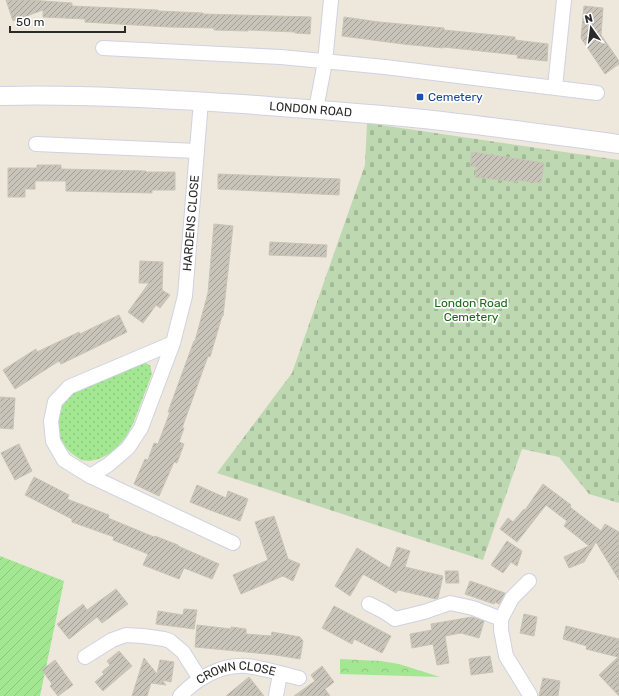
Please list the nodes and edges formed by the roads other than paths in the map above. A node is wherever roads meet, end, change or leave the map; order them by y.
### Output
1 (330, 0) edge
2 (564, 0) edge
3 (103, 48) dead end
4 (325, 62) junction
5 (555, 88) junction
6 (597, 93) dead end
7 (0, 96) edge
8 (201, 101) junction
9 (316, 109) junction
10 (36, 144) dead end
11 (619, 144) edge
12 (197, 151) junction
13 (173, 343) junction
14 (90, 476) junction
15 (233, 543) dead end
16 (529, 581) dead end
17 (369, 604) dead end
18 (501, 619) junction
19 (85, 657) dead end
20 (280, 674) junction
21 (299, 678) dead end
22 (200, 679) junction
23 (180, 696) edge
24 (276, 696) edge
25 (530, 696) edge

1 - 4 street
2 - 5 street
3 - 4 street
4 - 5 street
4 - 9 street
5 - 6 street
7 - 8 street, LONDON ROAD
8 - 9 street, LONDON ROAD
8 - 12 street, HARDENS CLOSE
9 - 11 street, LONDON ROAD
10 - 12 street
12 - 13 street, HARDENS CLOSE
13 - 14 street, HARDENS CLOSE
13 - 14 street
14 - 15 street
16 - 18 street
17 - 18 street
18 - 25 street
19 - 22 street
20 - 21 street, CROWN CLOSE
20 - 22 street, CROWN CLOSE
20 - 24 street
22 - 23 street, CROWN CLOSE

